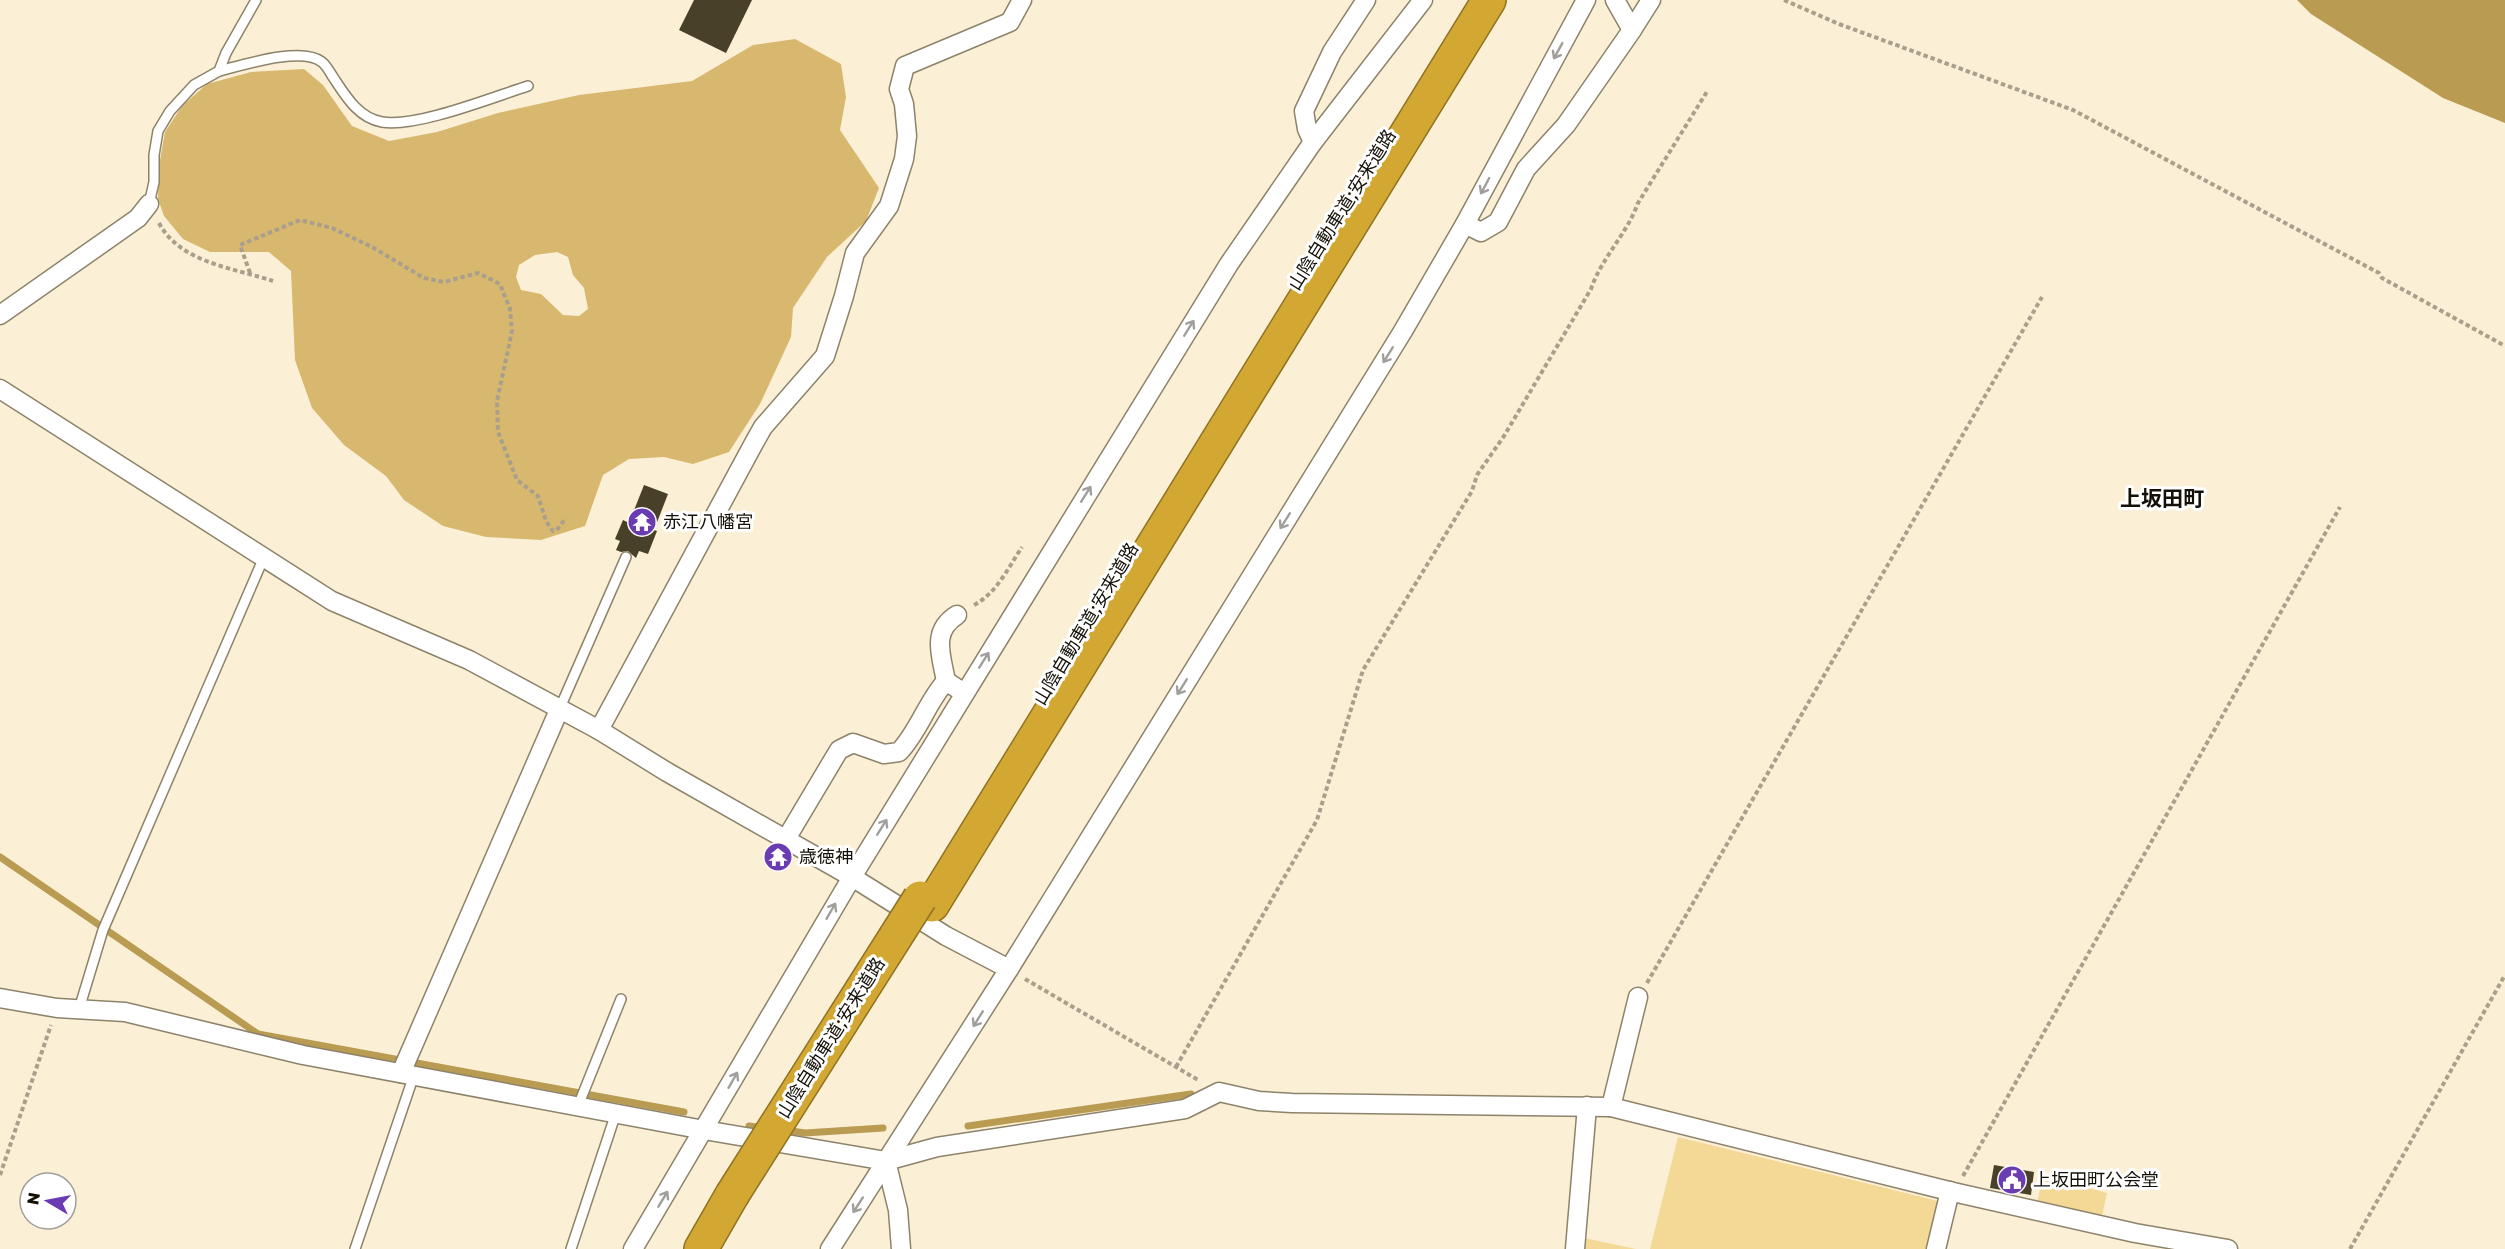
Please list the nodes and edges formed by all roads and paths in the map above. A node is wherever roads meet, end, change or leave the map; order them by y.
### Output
1 (256, 0) edge
2 (1022, 0) edge
3 (1366, 0) edge
4 (1423, 0) edge
5 (1474, 0) edge
6 (1489, 0) edge
7 (1586, 0) edge
8 (1615, 0) edge
9 (1651, 0) edge
10 (1784, 0) edge
11 (1632, 30) junction
12 (219, 71) junction
13 (528, 86) dead end
14 (1708, 90) dead end
15 (1313, 142) junction
16 (149, 204) junction
17 (1465, 224) junction
18 (250, 273) junction
19 (273, 281) dead end
20 (2042, 297) dead end
21 (0, 315) edge
22 (2505, 346) edge
23 (0, 389) edge
24 (2340, 507) dead end
25 (566, 518) dead end
26 (1022, 547) dead end
27 (626, 557) dead end
28 (264, 558) junction
29 (957, 615) joint
30 (946, 681) junction
31 (964, 693) junction
32 (559, 710) junction
33 (599, 730) junction
34 (786, 839) junction
35 (852, 876) junction
36 (926, 902) junction
37 (1009, 969) junction
38 (2505, 975) edge
39 (1638, 997) joint
40 (0, 998) edge
41 (621, 999) dead end
42 (57, 1008) junction
43 (79, 1009) junction
44 (407, 1067) junction
45 (1176, 1067) junction
46 (1219, 1092) junction
47 (582, 1098) junction
48 (1587, 1106) junction
49 (1611, 1107) junction
50 (616, 1113) junction
51 (704, 1130) junction
52 (886, 1161) junction
53 (0, 1175) edge
54 (1951, 1191) junction
55 (741, 1198) junction
56 (355, 1249) edge
57 (570, 1249) edge
58 (633, 1249) edge
59 (701, 1249) edge
60 (723, 1249) edge
61 (830, 1249) edge
62 (901, 1249) edge
63 (1575, 1249) edge
64 (1936, 1249) edge
65 (2228, 1249) edge
66 (2350, 1249) edge

1 - 12 lane
2 - 33 street
3 - 15 street
4 - 15 street
5 - 36 highway, 山陰自動車道;安来道路
6 - 36 highway, 山陰自動車道;安来道路
7 -> 17 street
8 - 11 street
9 - 11 street
10 - 22 path
11 - 17 street
12 - 13 lane
12 - 16 lane
14 - 45 path
31 -> 15 street
16 - 18 path
16 - 21 street
17 -> 37 street
18 - 19 path
18 - 25 path
20 - 39 path
23 - 28 street
24 - 54 path
26 - 29 path
27 - 32 lane
28 - 32 street
28 - 43 lane
29 - 30 street
30 - 31 street
30 - 34 street
35 -> 31 street
32 - 33 street
32 - 44 street
33 - 34 street
34 - 35 street
35 - 37 street
51 -> 35 street
36 - 55 highway, 山陰自動車道;安来道路, bridge
37 - 45 path
37 -> 52 street
38 - 66 path
39 - 49 street
40 - 42 street
41 - 47 lane
42 - 43 street
42 - 53 path
43 - 44 street
44 - 47 street
44 - 56 lane
45 - 46 path
46 - 48 street
46 - 52 street
47 - 50 street
48 - 49 street
48 - 63 street
49 - 54 street
50 - 51 street
50 - 57 lane
51 - 52 street
58 -> 51 street
52 -> 61 street
52 - 62 street
54 - 64 street
54 - 65 street
55 - 59 highway, 山陰自動車道;安来道路
55 - 60 highway, 山陰自動車道;安来道路

